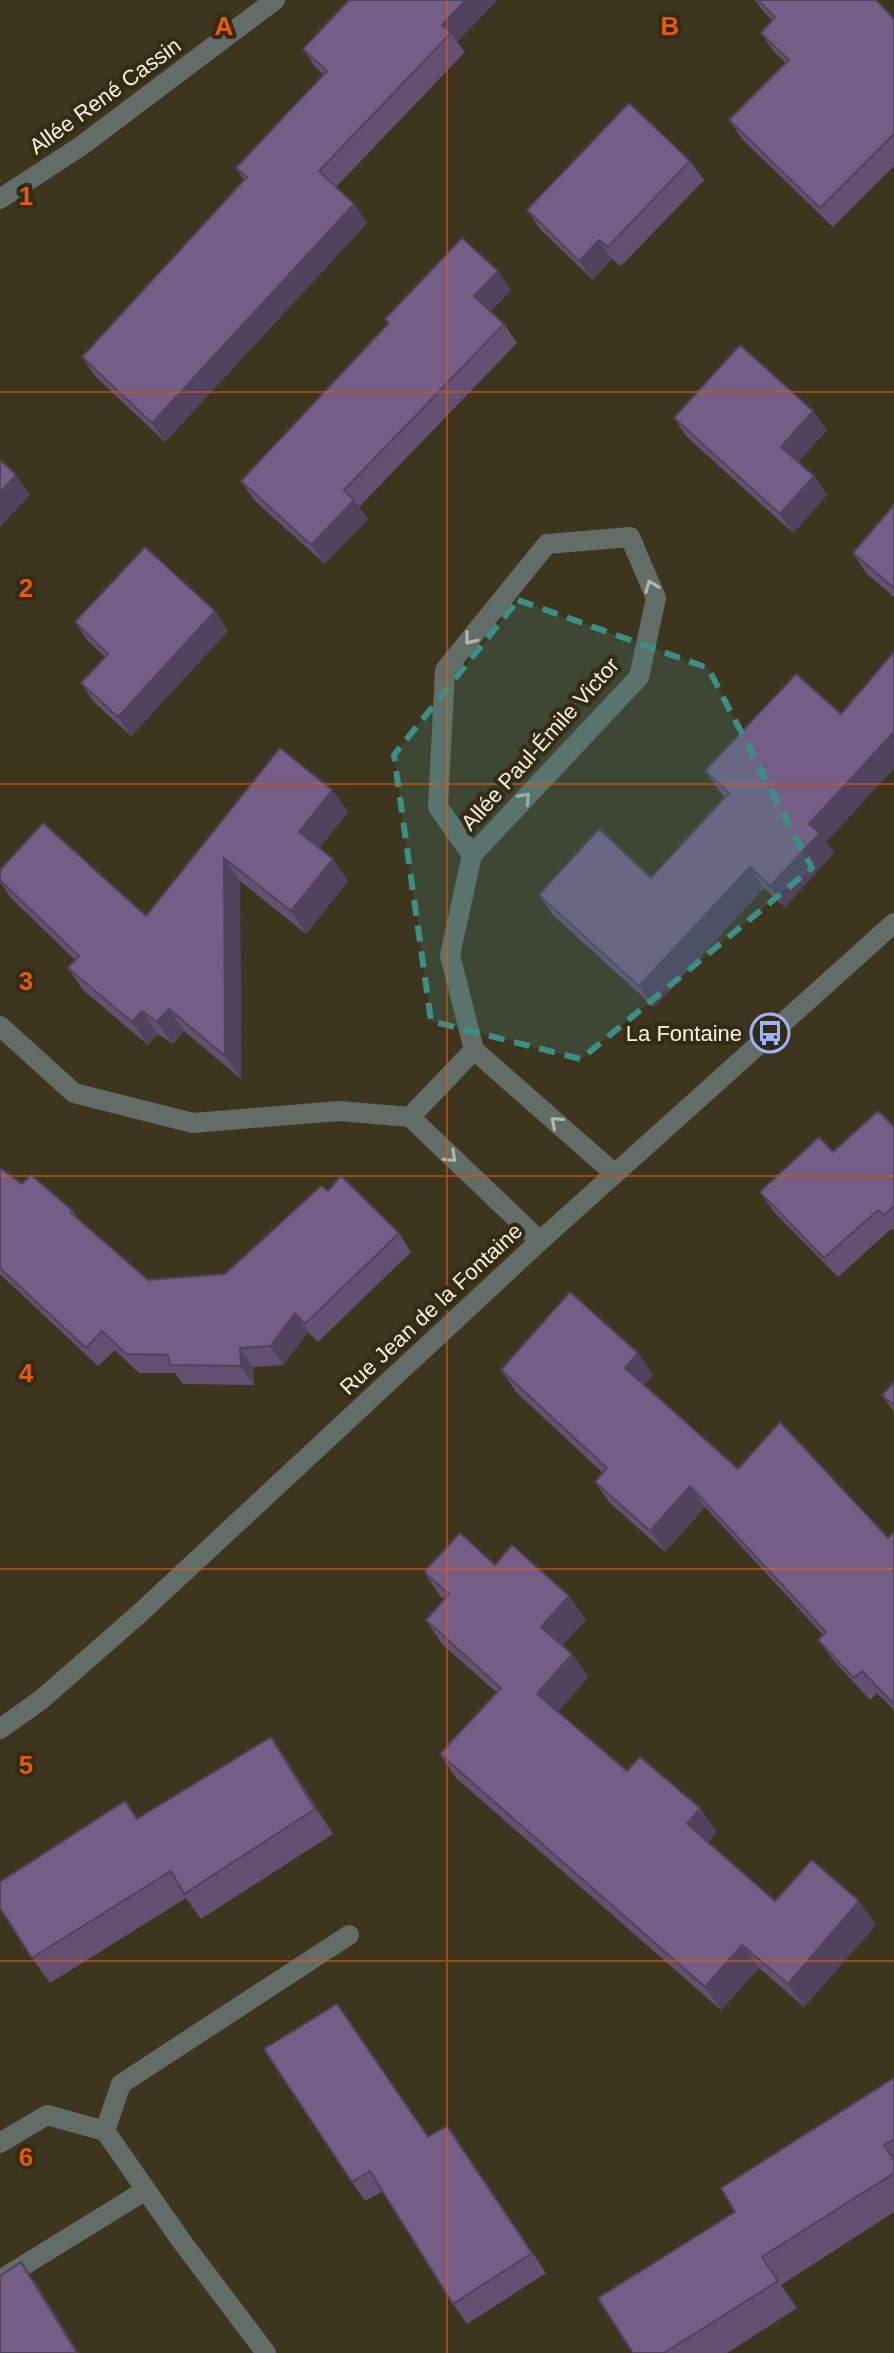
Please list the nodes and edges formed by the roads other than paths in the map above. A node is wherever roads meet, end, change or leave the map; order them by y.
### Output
1 (275, 0) edge
2 (0, 199) edge
3 (472, 855) junction
4 (894, 923) edge
5 (0, 1026) edge
6 (474, 1050) junction
7 (410, 1117) junction
8 (615, 1174) junction
9 (540, 1241) junction
10 (0, 1729) edge
11 (349, 1935) dead end
12 (105, 2131) junction
13 (0, 2143) edge
14 (146, 2190) junction
15 (0, 2280) edge
16 (266, 2353) edge

1 - 2 street, Allée René Cassin
3 -> 3 street, Allée Paul-Émile Victor
3 - 6 street, Allée Paul-Émile Victor
4 - 8 street, Rue Jean de la Fontaine
5 - 7 street
6 - 7 street
8 -> 6 street
7 -> 9 street
8 - 9 street, Rue Jean de la Fontaine
9 - 10 street, Rue Jean de la Fontaine
11 - 12 street
12 - 13 street
12 - 14 street
14 - 15 street
14 - 16 street

